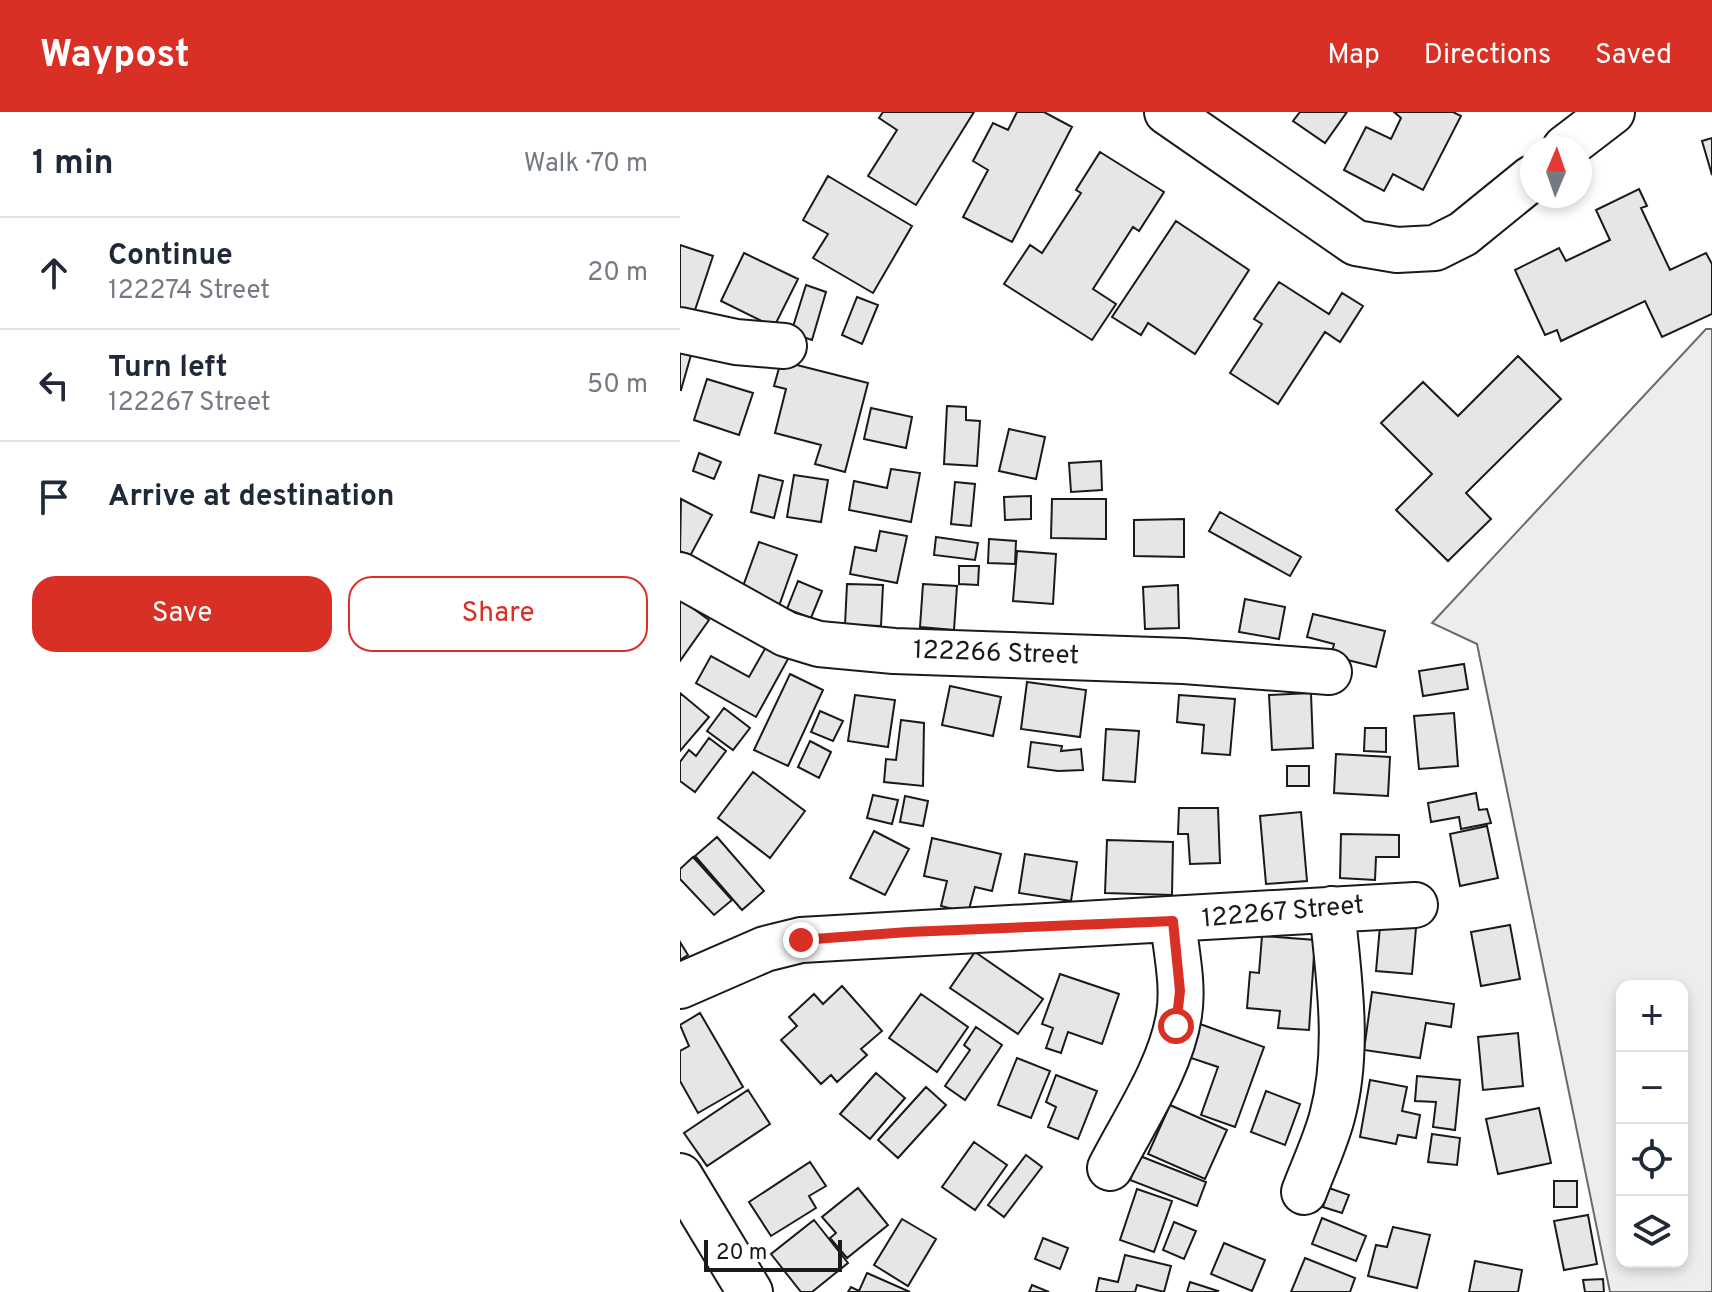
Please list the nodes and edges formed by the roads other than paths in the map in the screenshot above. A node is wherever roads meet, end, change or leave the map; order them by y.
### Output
1 (1167, 112) edge
2 (1612, 112) edge
3 (1581, 136) edge
4 (1520, 189) edge
5 (680, 330) edge
6 (784, 346) dead end
7 (680, 575) edge
8 (1329, 672) dead end
9 (1415, 905) dead end
10 (1332, 909) junction
11 (1173, 921) junction
12 (680, 986) edge
13 (1110, 1168) dead end
14 (680, 1176) edge
15 (1304, 1192) dead end
16 (750, 1292) edge

1 - 4 street
2 - 3 street
5 - 6 street
7 - 8 street, 122266 Street
9 - 10 street, 122267 Street
10 - 11 street, 122267 Street
10 - 15 street
11 - 12 street, 122267 Street
11 - 13 street
14 - 16 street

